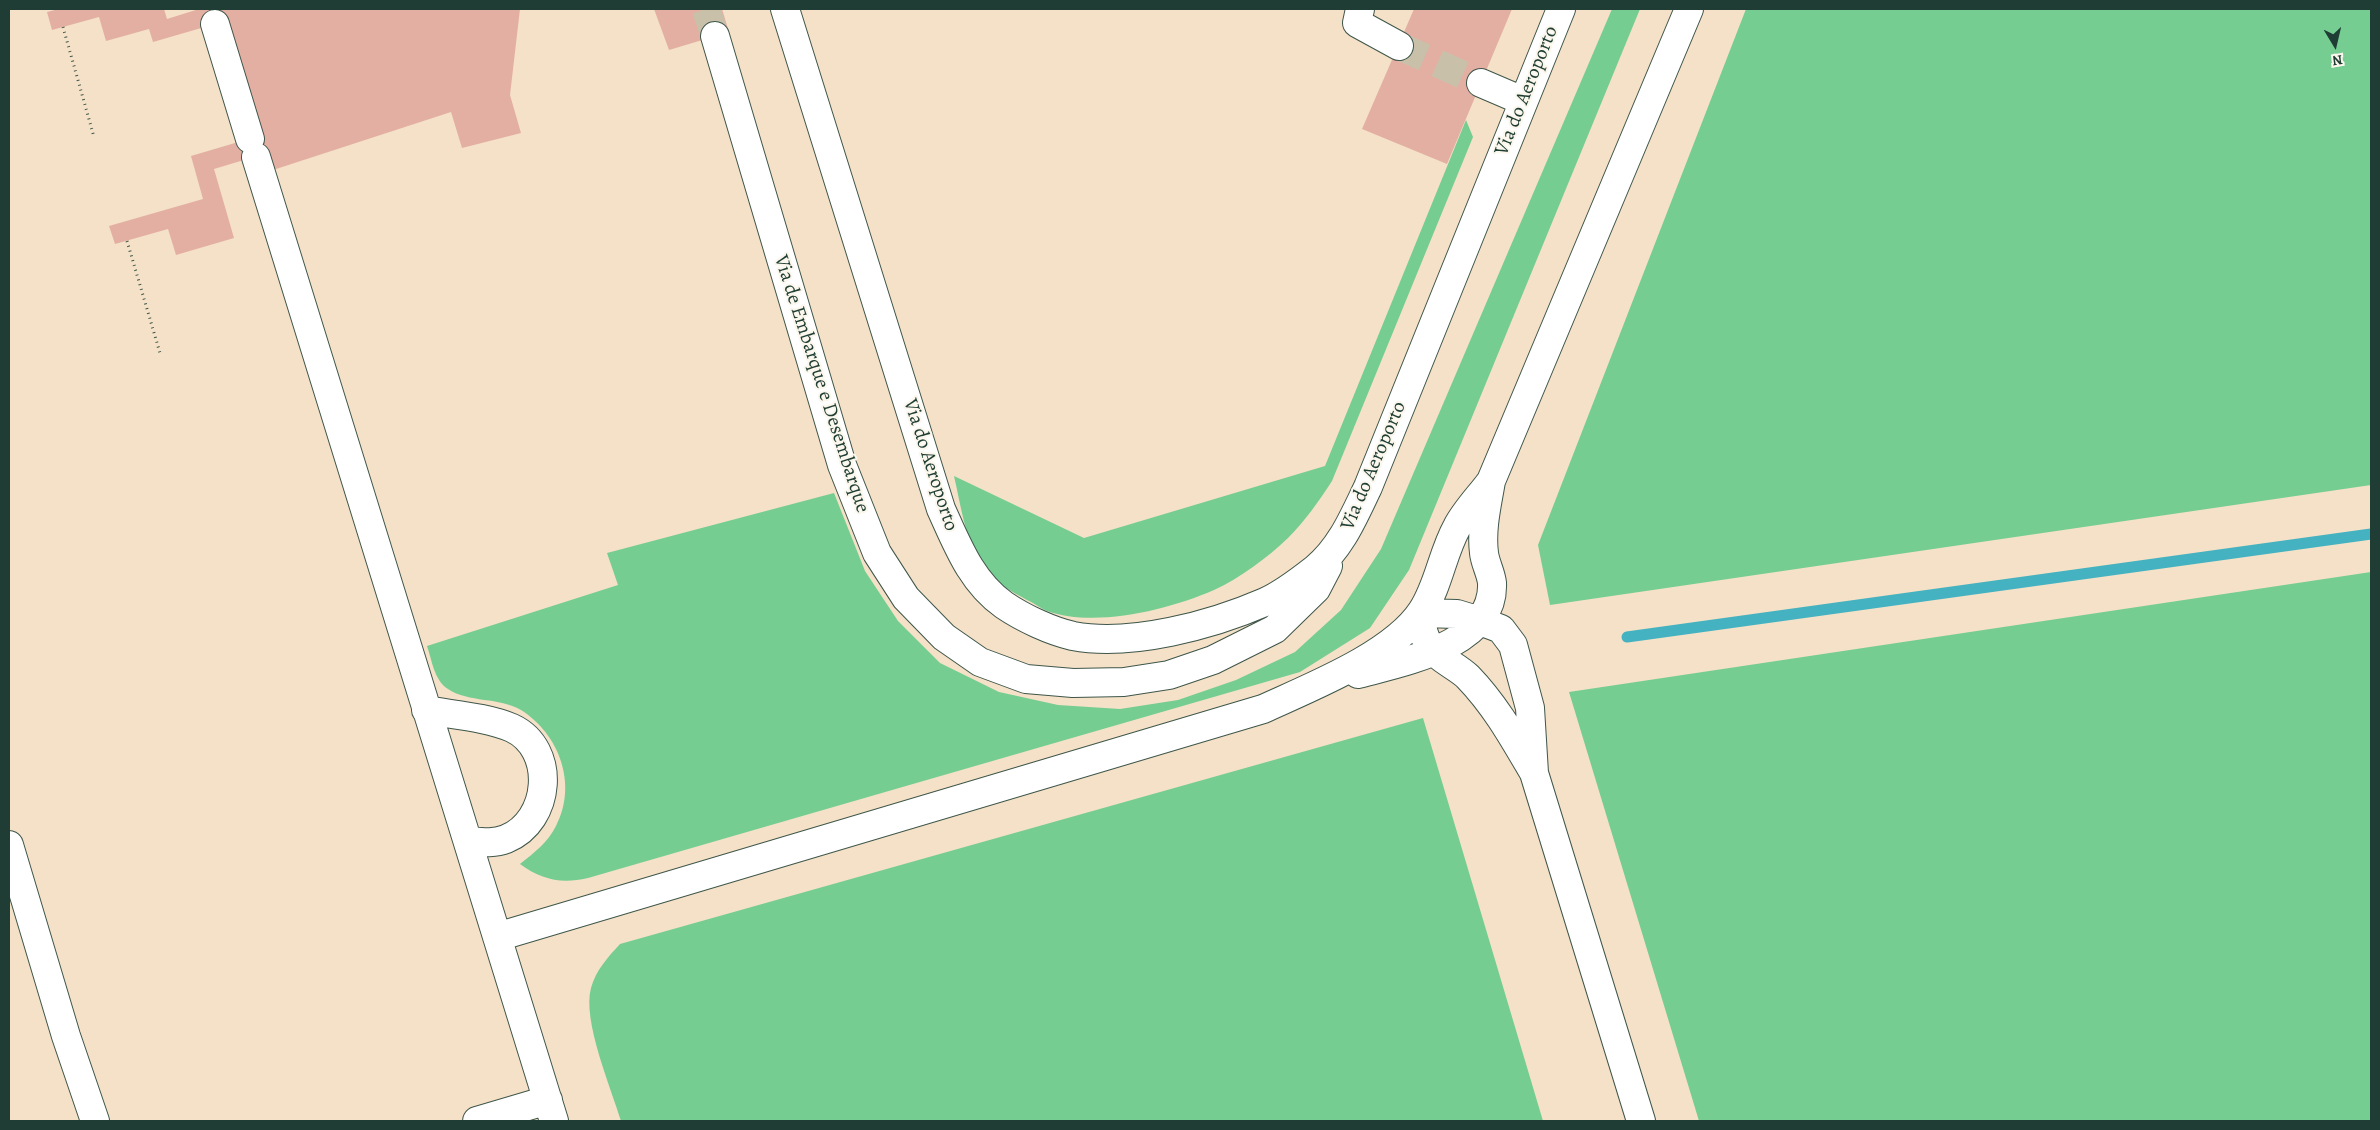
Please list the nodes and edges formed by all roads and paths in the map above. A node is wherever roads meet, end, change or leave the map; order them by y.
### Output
1 (784, 9) edge
2 (1561, 9) edge
3 (1689, 9) edge
4 (1358, 16) edge
5 (215, 24) dead end
6 (63, 27) dead end
7 (715, 36) tunnel mouth
8 (1399, 46) tunnel mouth
9 (1481, 83) tunnel mouth
10 (1523, 101) junction
11 (94, 137) dead end
12 (127, 240) dead end
13 (160, 354) dead end
14 (1491, 481) junction
15 (1343, 538) junction
16 (1421, 613) junction
17 (1480, 621) junction
18 (1432, 651) junction
19 (1315, 685) junction
20 (426, 710) junction
21 (1534, 773) junction
22 (468, 841) junction
23 (9, 846) edge
24 (497, 937) junction
25 (551, 1111) edge
26 (95, 1121) edge
27 (477, 1121) edge
28 (1641, 1121) edge

1 - 15 street, Via do Aeroporto
2 - 10 street, Via do Aeroporto
3 - 14 street
4 - 8 street
5 - 20 street
6 - 11 path
7 - 15 street, Via de Embarque e Desembarque
9 - 10 street
10 - 15 street, Via do Aeroporto
12 - 13 path
14 - 16 street
14 - 17 street
16 - 17 street
16 - 18 street
16 - 19 street
17 - 18 street
17 - 21 street
18 - 19 street
18 - 21 street
19 - 24 street
20 - 22 street
20 - 22 street
21 - 28 street
22 - 24 street
23 - 26 street
24 - 25 street
25 - 27 street

